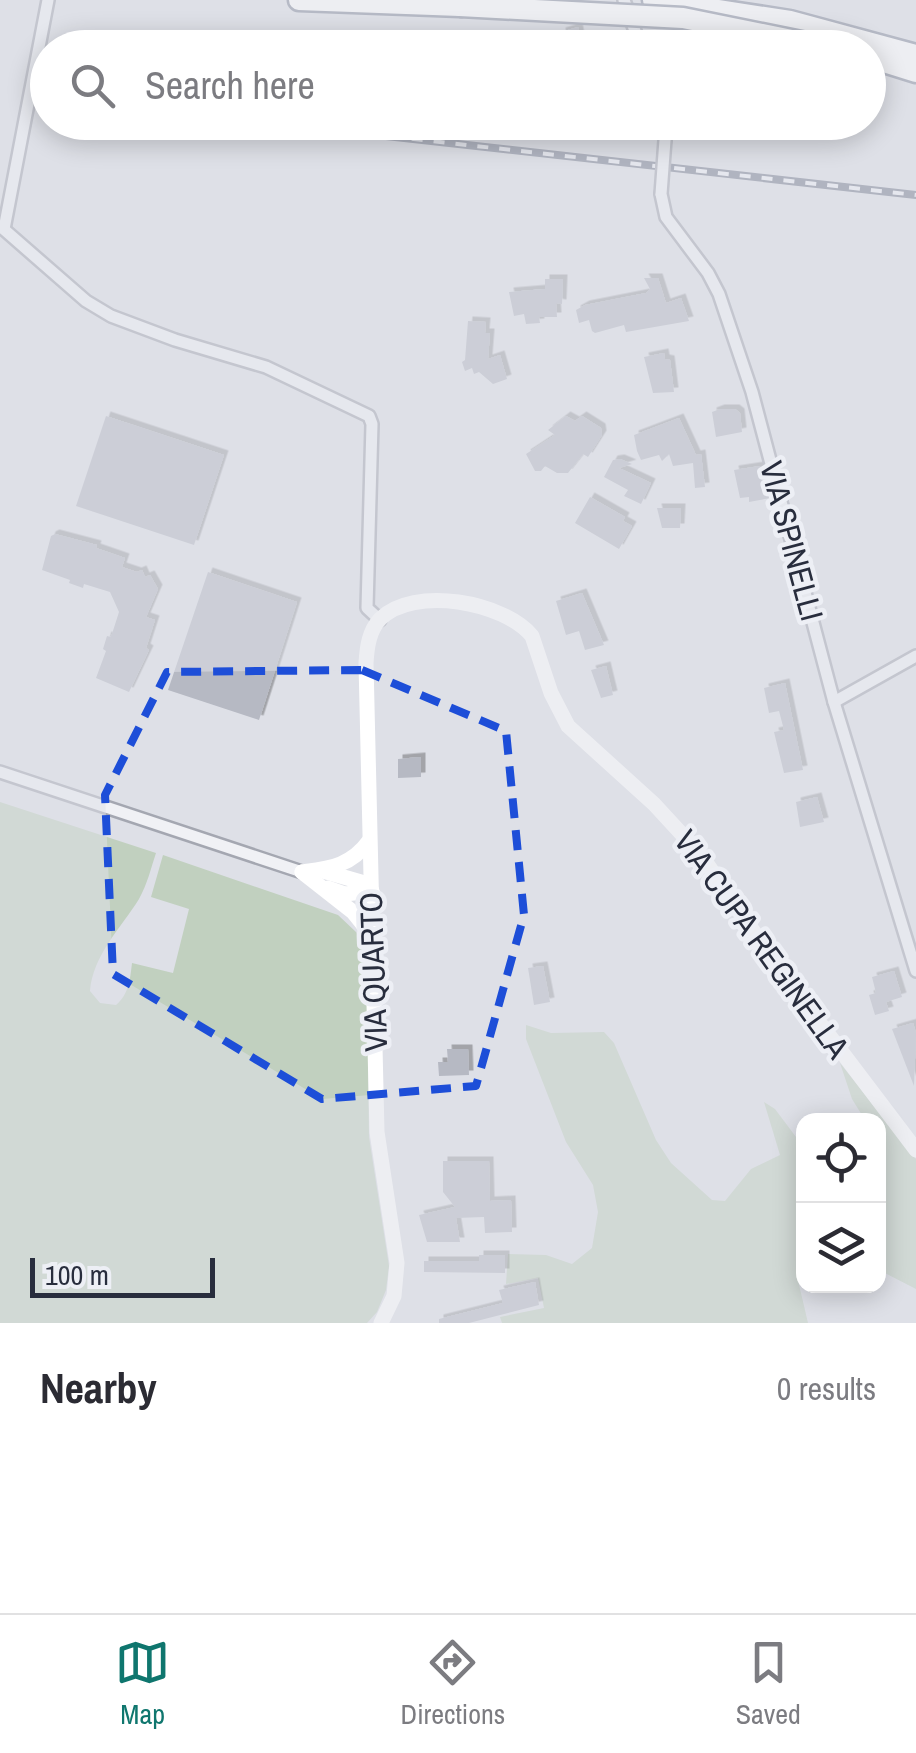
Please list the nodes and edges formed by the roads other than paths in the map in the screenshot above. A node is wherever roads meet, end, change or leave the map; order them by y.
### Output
1 (300, 0) edge
2 (624, 0) edge
3 (653, 0) edge
4 (635, 30) edge
5 (742, 30) edge
6 (821, 30) edge
7 (886, 47) edge
8 (916, 55) edge
9 (886, 63) edge
10 (916, 72) edge
11 (30, 89) edge
12 (666, 140) edge
13 (2, 227) edge
14 (380, 620) junction
15 (916, 656) edge
16 (834, 702) junction
17 (0, 772) edge
18 (369, 842) junction
19 (312, 875) junction
20 (372, 891) junction
21 (373, 937) junction
22 (916, 970) edge
23 (916, 1150) edge
24 (381, 1323) edge

1 - 5 highway, bridge
2 - 4 street
3 - 6 highway
7 - 8 highway
9 - 10 highway
11 - 13 street
12 - 16 street, VIA SPINELLI, bridge
13 - 14 street
14 - 18 street, VIA QUARTO
14 - 23 street, VIA CUPA REGINELLA
15 - 16 street
16 - 22 street, VIA SPINELLI
17 - 19 street
18 - 19 street
18 - 20 street, VIA QUARTO
19 - 20 street
19 - 21 street
20 - 21 street, VIA QUARTO
21 - 24 street, VIA QUARTO

